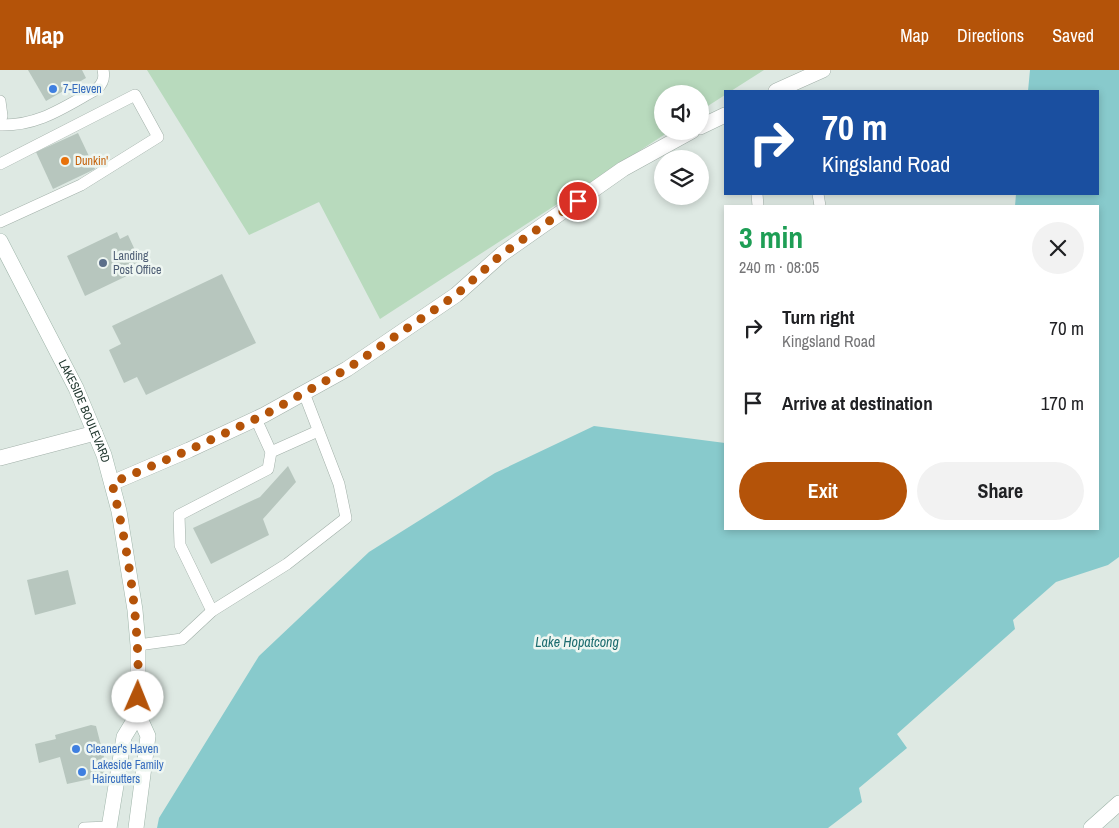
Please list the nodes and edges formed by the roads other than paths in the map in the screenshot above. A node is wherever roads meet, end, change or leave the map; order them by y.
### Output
1 (103, 70) edge
2 (823, 70) edge
3 (778, 90) edge
4 (0, 101) edge
5 (724, 115) edge
6 (0, 121) edge
7 (709, 123) edge
8 (0, 125) edge
9 (676, 140) edge
10 (0, 164) edge
11 (0, 222) edge
12 (0, 241) edge
13 (304, 393) junction
14 (256, 419) junction
15 (318, 431) junction
16 (95, 433) junction
17 (271, 452) junction
18 (0, 458) edge
19 (112, 483) junction
20 (212, 611) junction
21 (138, 645) junction
22 (138, 714) junction
23 (1119, 804) edge
24 (109, 827) edge
25 (84, 828) edge
26 (136, 828) edge
27 (1091, 828) edge

1 - 8 lane
2 - 3 street
4 - 6 lane
5 - 7 street
9 - 13 street
10 - 11 lane
12 - 16 street, LAKESIDE BOULEVARD
13 - 14 street
13 - 15 lane
14 - 17 lane
14 - 19 street
15 - 17 lane
15 - 20 lane
16 - 18 street
16 - 19 street, LAKESIDE BOULEVARD
17 - 20 lane
19 - 21 street, LAKESIDE BOULEVARD
20 - 21 lane
21 - 22 street, LAKESIDE BOULEVARD
22 - 24 street
22 - 26 street, LAKESIDE BOULEVARD
23 - 27 street
24 - 25 lane

